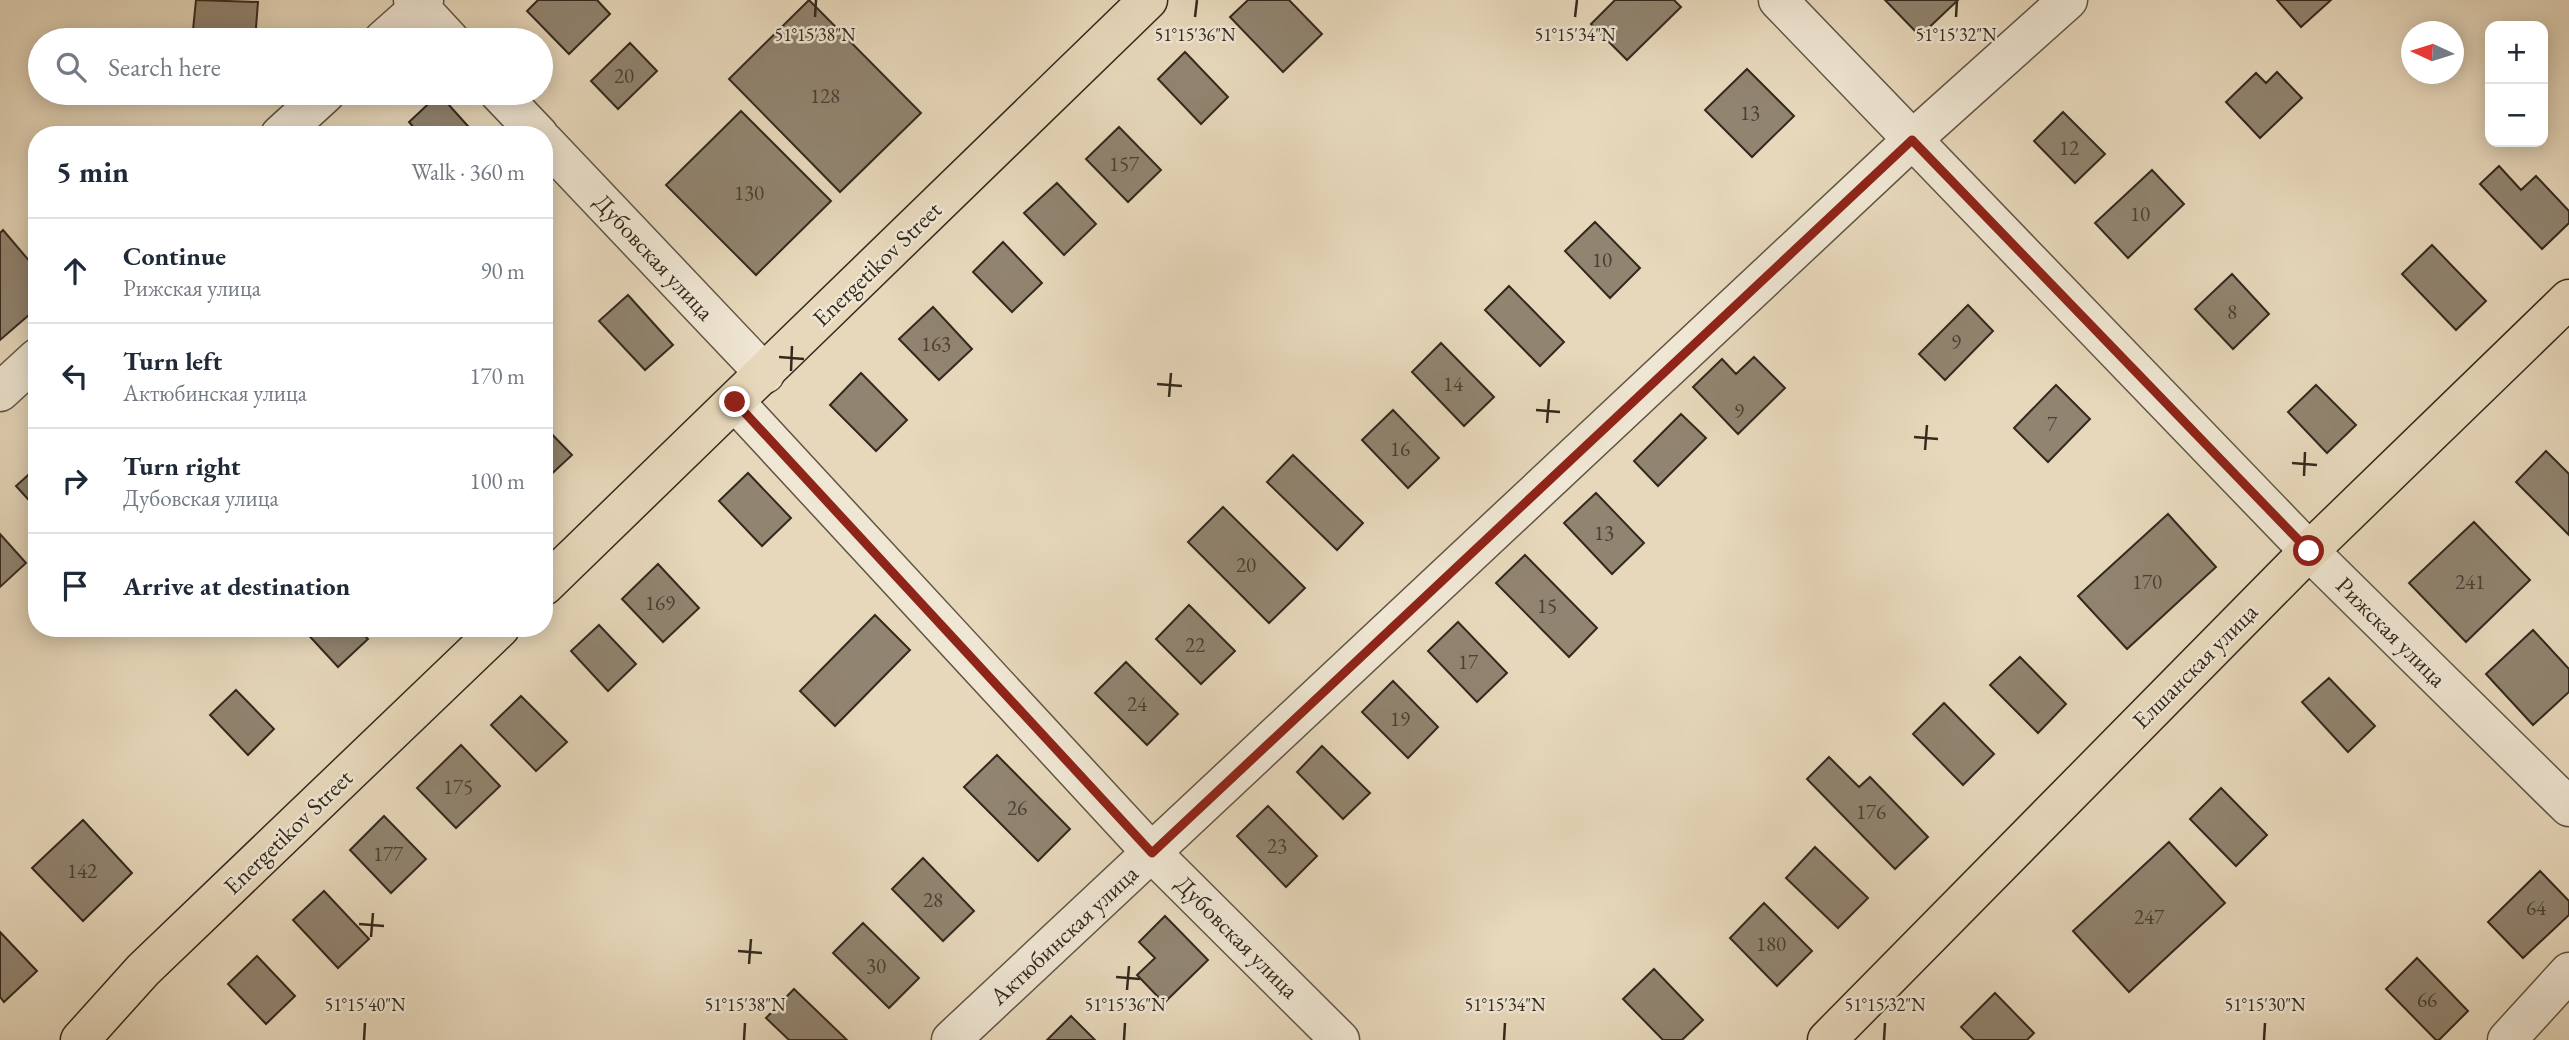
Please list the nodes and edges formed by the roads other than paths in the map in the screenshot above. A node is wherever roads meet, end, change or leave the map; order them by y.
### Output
1 (1148, 0) edge
2 (1778, 0) edge
3 (2068, 0) edge
4 (418, 3) edge
5 (394, 28) edge
6 (440, 28) edge
7 (313, 105) edge
8 (510, 105) edge
9 (290, 126) edge
10 (530, 126) edge
11 (1912, 140) junction
12 (553, 150) edge
13 (2569, 299) edge
14 (28, 366) edge
15 (765, 374) junction
16 (0, 392) edge
17 (735, 402) junction
18 (2309, 551) junction
19 (553, 577) edge
20 (491, 637) edge
21 (2569, 807) edge
22 (1152, 853) junction
23 (2569, 972) edge
24 (80, 1040) edge
25 (951, 1040) edge
26 (1340, 1040) edge
27 (1827, 1040) edge
28 (2507, 1040) edge

1 - 15 main road, Energetikov Street
2 - 11 street, Рижская улица
3 - 11 street, Актюбинская улица
4 - 5 street
4 - 6 street
7 - 9 street
8 - 10 street
11 - 18 street, Рижская улица
11 - 22 street, Актюбинская улица
12 - 15 street, Дубовская улица
13 - 18 main road, Елшанская улица
14 - 16 street
15 - 17 main road, Energetikov Street
17 - 19 main road, Energetikov Street
17 - 22 street, Дубовская улица
18 - 21 street, Рижская улица
18 - 27 main road, Елшанская улица
20 - 24 main road, Energetikov Street
22 - 25 street, Актюбинская улица
22 - 26 street, Дубовская улица
23 - 28 street

